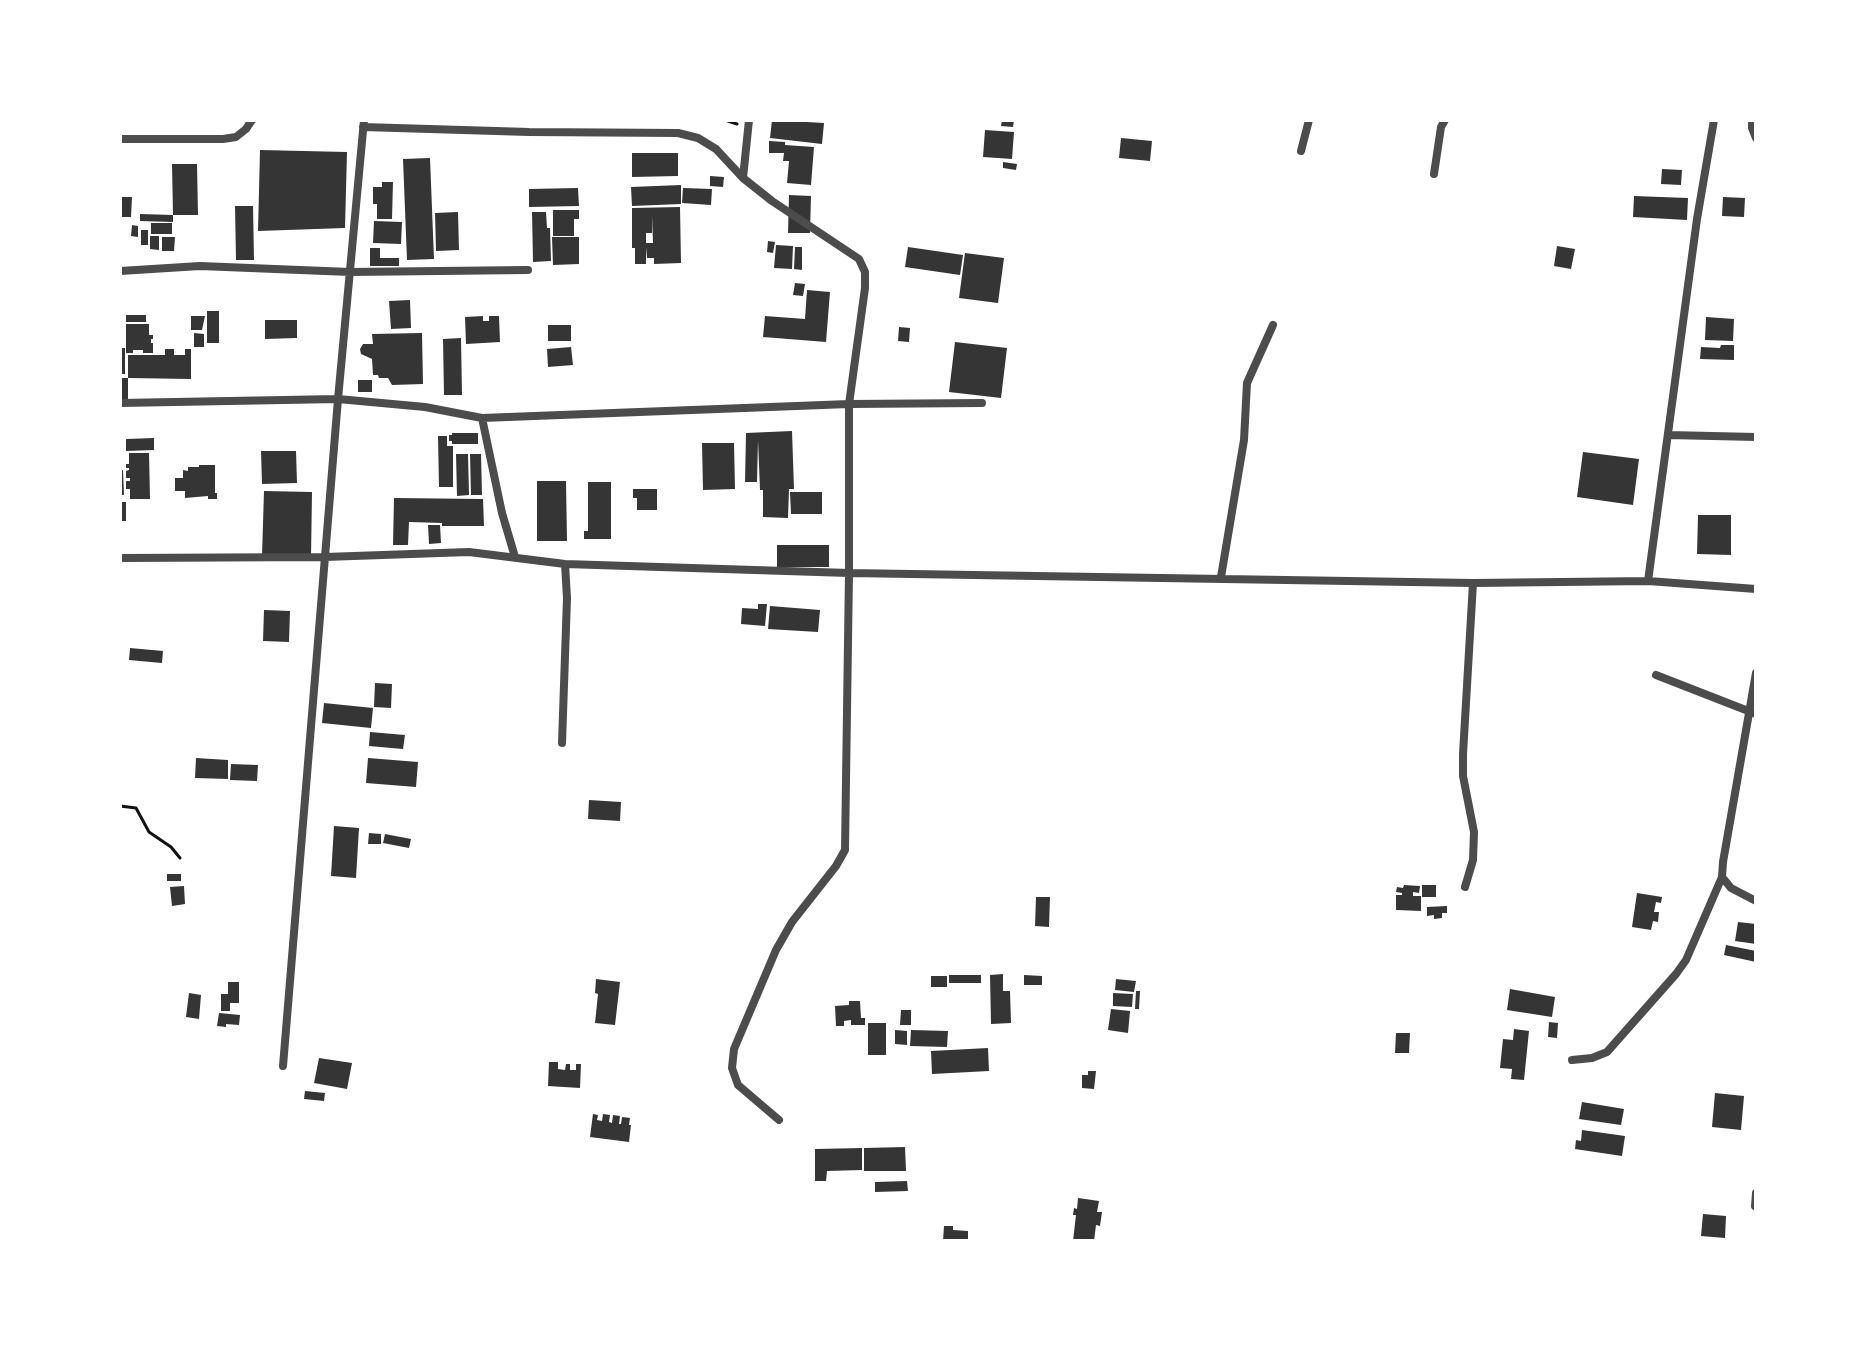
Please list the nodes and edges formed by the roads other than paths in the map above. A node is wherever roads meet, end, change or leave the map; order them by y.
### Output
1 (252, 120) edge
2 (749, 120) edge
3 (1309, 120) edge
4 (1445, 120) edge
5 (1714, 120) edge
6 (1752, 120) edge
7 (364, 124) edge
8 (1756, 138) edge
9 (120, 139) edge
10 (1301, 151) dead end
11 (1434, 174) dead end
12 (743, 178) junction
13 (528, 270) dead end
14 (120, 271) edge
15 (350, 272) junction
16 (1273, 325) dead end
17 (338, 399) junction
18 (120, 403) edge
19 (982, 403) dead end
20 (849, 404) junction
21 (482, 418) junction
22 (1668, 435) junction
23 (1756, 437) edge
24 (325, 557) junction
25 (515, 557) junction
26 (120, 558) edge
27 (565, 564) junction
28 (849, 573) junction
29 (1221, 577) junction
30 (1648, 581) junction
31 (1473, 583) junction
32 (1756, 589) edge
33 (1756, 673) edge
34 (1656, 675) dead end
35 (1753, 712) edge
36 (562, 743) dead end
37 (1722, 877) junction
38 (1465, 887) dead end
39 (1756, 901) edge
40 (1572, 1060) dead end
41 (283, 1066) dead end
42 (779, 1120) dead end
43 (1756, 1193) edge
44 (1755, 1206) edge

1 - 9 street
2 - 12 street
3 - 10 street
4 - 11 street
5 - 22 street
6 - 8 street
7 - 12 street
7 - 15 street
12 - 20 street
13 - 15 street
14 - 15 street
15 - 17 street
16 - 29 street
17 - 18 street
17 - 21 street
17 - 24 street
19 - 20 street
20 - 21 street
20 - 28 street
21 - 25 street
22 - 23 street
22 - 30 street
24 - 25 street
24 - 26 street
24 - 41 street
25 - 27 street
27 - 28 street
27 - 36 street
28 - 29 street
28 - 42 street
29 - 31 street
30 - 31 street
30 - 32 street
31 - 38 street
33 - 35 street
34 - 35 street
35 - 37 street
37 - 39 street
37 - 40 street
43 - 44 street

